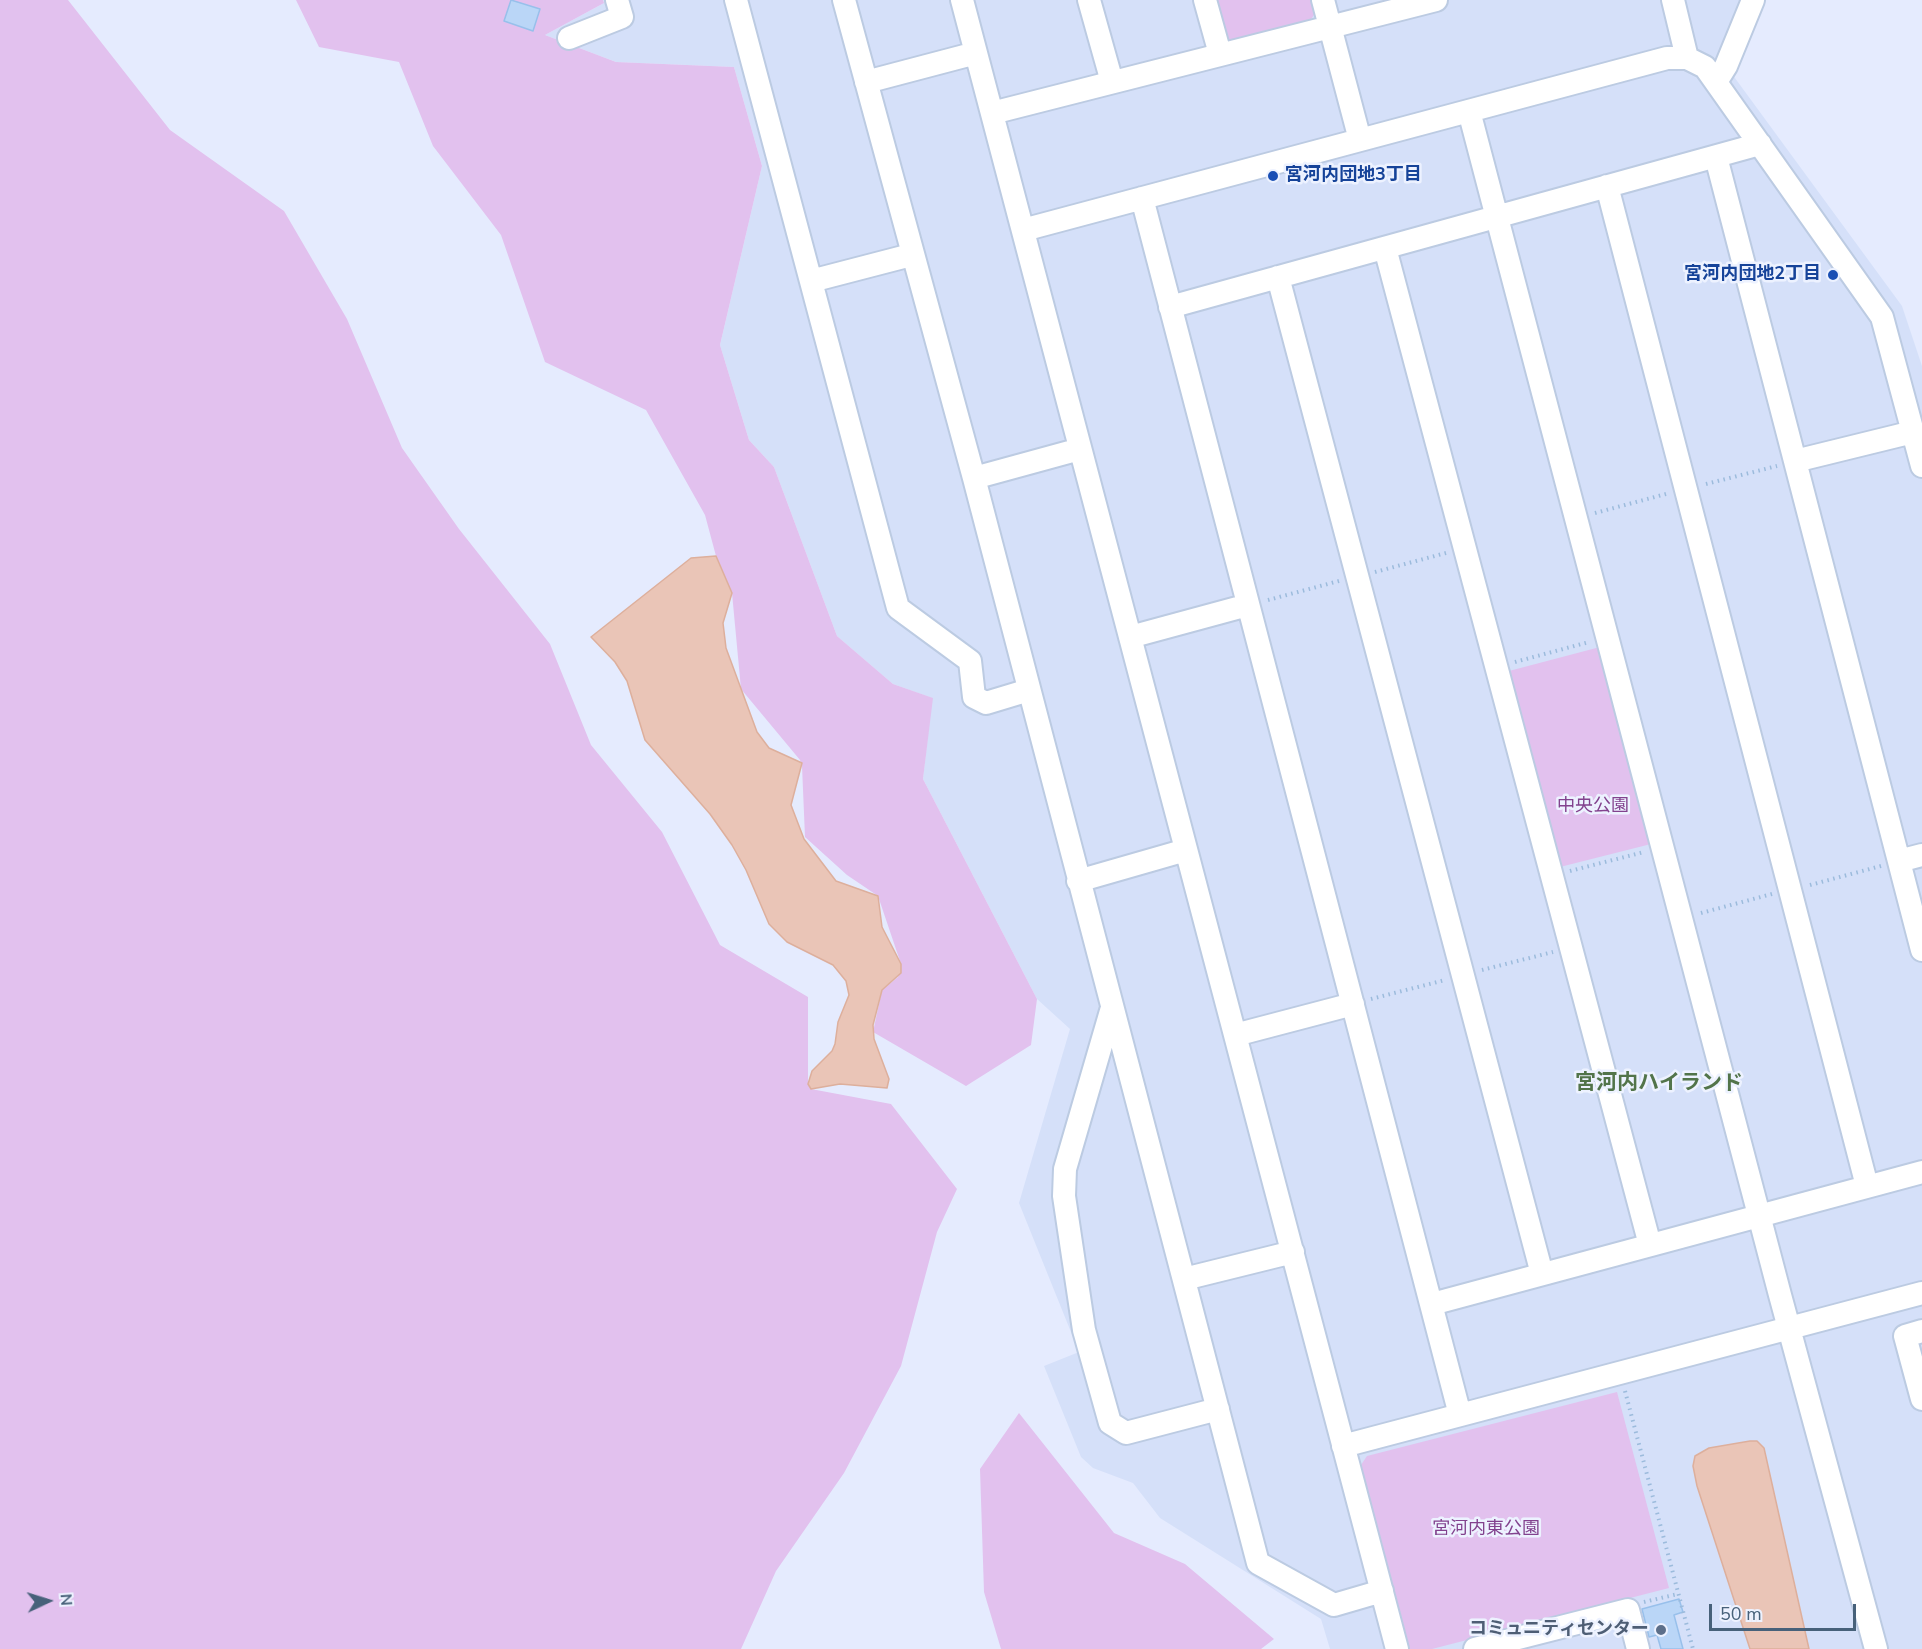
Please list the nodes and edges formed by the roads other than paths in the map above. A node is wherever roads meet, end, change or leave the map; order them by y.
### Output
1 (617, 0) edge
2 (736, 0) edge
3 (844, 0) edge
4 (962, 0) edge
5 (1089, 0) edge
6 (1205, 0) edge
7 (1323, 0) edge
8 (1436, 0) edge
9 (1673, 0) edge
10 (1753, 0) edge
11 (1329, 26) junction
12 (570, 38) dead end
13 (976, 53) junction
14 (1220, 54) junction
15 (1687, 58) junction
16 (866, 82) junction
17 (1112, 82) junction
18 (1716, 82) junction
19 (1469, 111) junction
20 (992, 113) junction
21 (1360, 140) junction
22 (1760, 144) junction
23 (1716, 157) junction
24 (1607, 186) junction
25 (1142, 198) junction
26 (1497, 217) junction
27 (1023, 230) junction
28 (1385, 248) junction
29 (911, 255) junction
30 (1278, 277) junction
31 (811, 281) junction
32 (1170, 307) junction
33 (1913, 432) junction
34 (1080, 449) junction
35 (1795, 461) junction
36 (1922, 466) edge
37 (974, 478) junction
38 (1248, 605) junction
39 (1130, 637) junction
40 (1029, 690) junction
41 (1186, 850) junction
42 (1922, 855) edge
43 (1899, 861) junction
44 (1078, 881) junction
45 (1922, 950) edge
46 (1353, 1004) junction
47 (1112, 1011) junction
48 (1235, 1035) junction
49 (1922, 1172) edge
50 (1867, 1186) junction
51 (1759, 1215) junction
52 (1650, 1245) junction
53 (1293, 1252) junction
54 (1542, 1274) junction
55 (1184, 1279) junction
56 (1922, 1293) edge
57 (1431, 1304) junction
58 (1789, 1328) junction
59 (1922, 1331) edge
60 (1922, 1399) edge
61 (1218, 1409) junction
62 (1461, 1415) junction
63 (1343, 1446) junction
64 (1382, 1591) junction
65 (1524, 1643) edge
66 (1397, 1649) edge
67 (1475, 1649) edge
68 (1638, 1649) edge
69 (1876, 1649) edge

1 - 12 street
2 - 31 street
3 - 16 street
4 - 13 street
5 - 17 street
6 - 14 street
7 - 11 street
8 - 11 street
9 - 15 street
10 - 18 street
11 - 14 street
11 - 21 street
13 - 16 street
13 - 20 street
14 - 17 street
15 - 18 street
15 - 19 street
16 - 29 street
17 - 20 street
18 - 22 street
19 - 21 street
19 - 26 street
20 - 27 street
21 - 25 street
22 - 23 street
22 - 33 street
23 - 24 street
23 - 35 street
24 - 26 street
24 - 50 street
25 - 27 street
25 - 32 street
26 - 28 street
26 - 51 street
27 - 34 street
28 - 30 street
28 - 52 street
29 - 31 street
29 - 37 street
30 - 32 street
30 - 54 street
31 - 40 street
32 - 38 street
33 - 35 street
33 - 36 street
34 - 37 street
34 - 39 street
35 - 43 street
37 - 40 street
38 - 39 street
38 - 46 street
39 - 41 street
40 - 44 street
41 - 44 street
41 - 48 street
42 - 43 street
43 - 45 street
44 - 47 street
46 - 48 street
46 - 57 street
47 - 55 street
47 - 61 street
48 - 53 street
49 - 50 street
50 - 51 street
51 - 52 street
51 - 58 street
52 - 54 street
53 - 55 street
53 - 63 street
54 - 57 street
55 - 61 street
56 - 58 street
57 - 62 street
58 - 62 street
58 - 69 street
59 - 60 street
61 - 64 street
62 - 63 street
63 - 64 street
64 - 66 street
65 - 67 street
65 - 68 street

